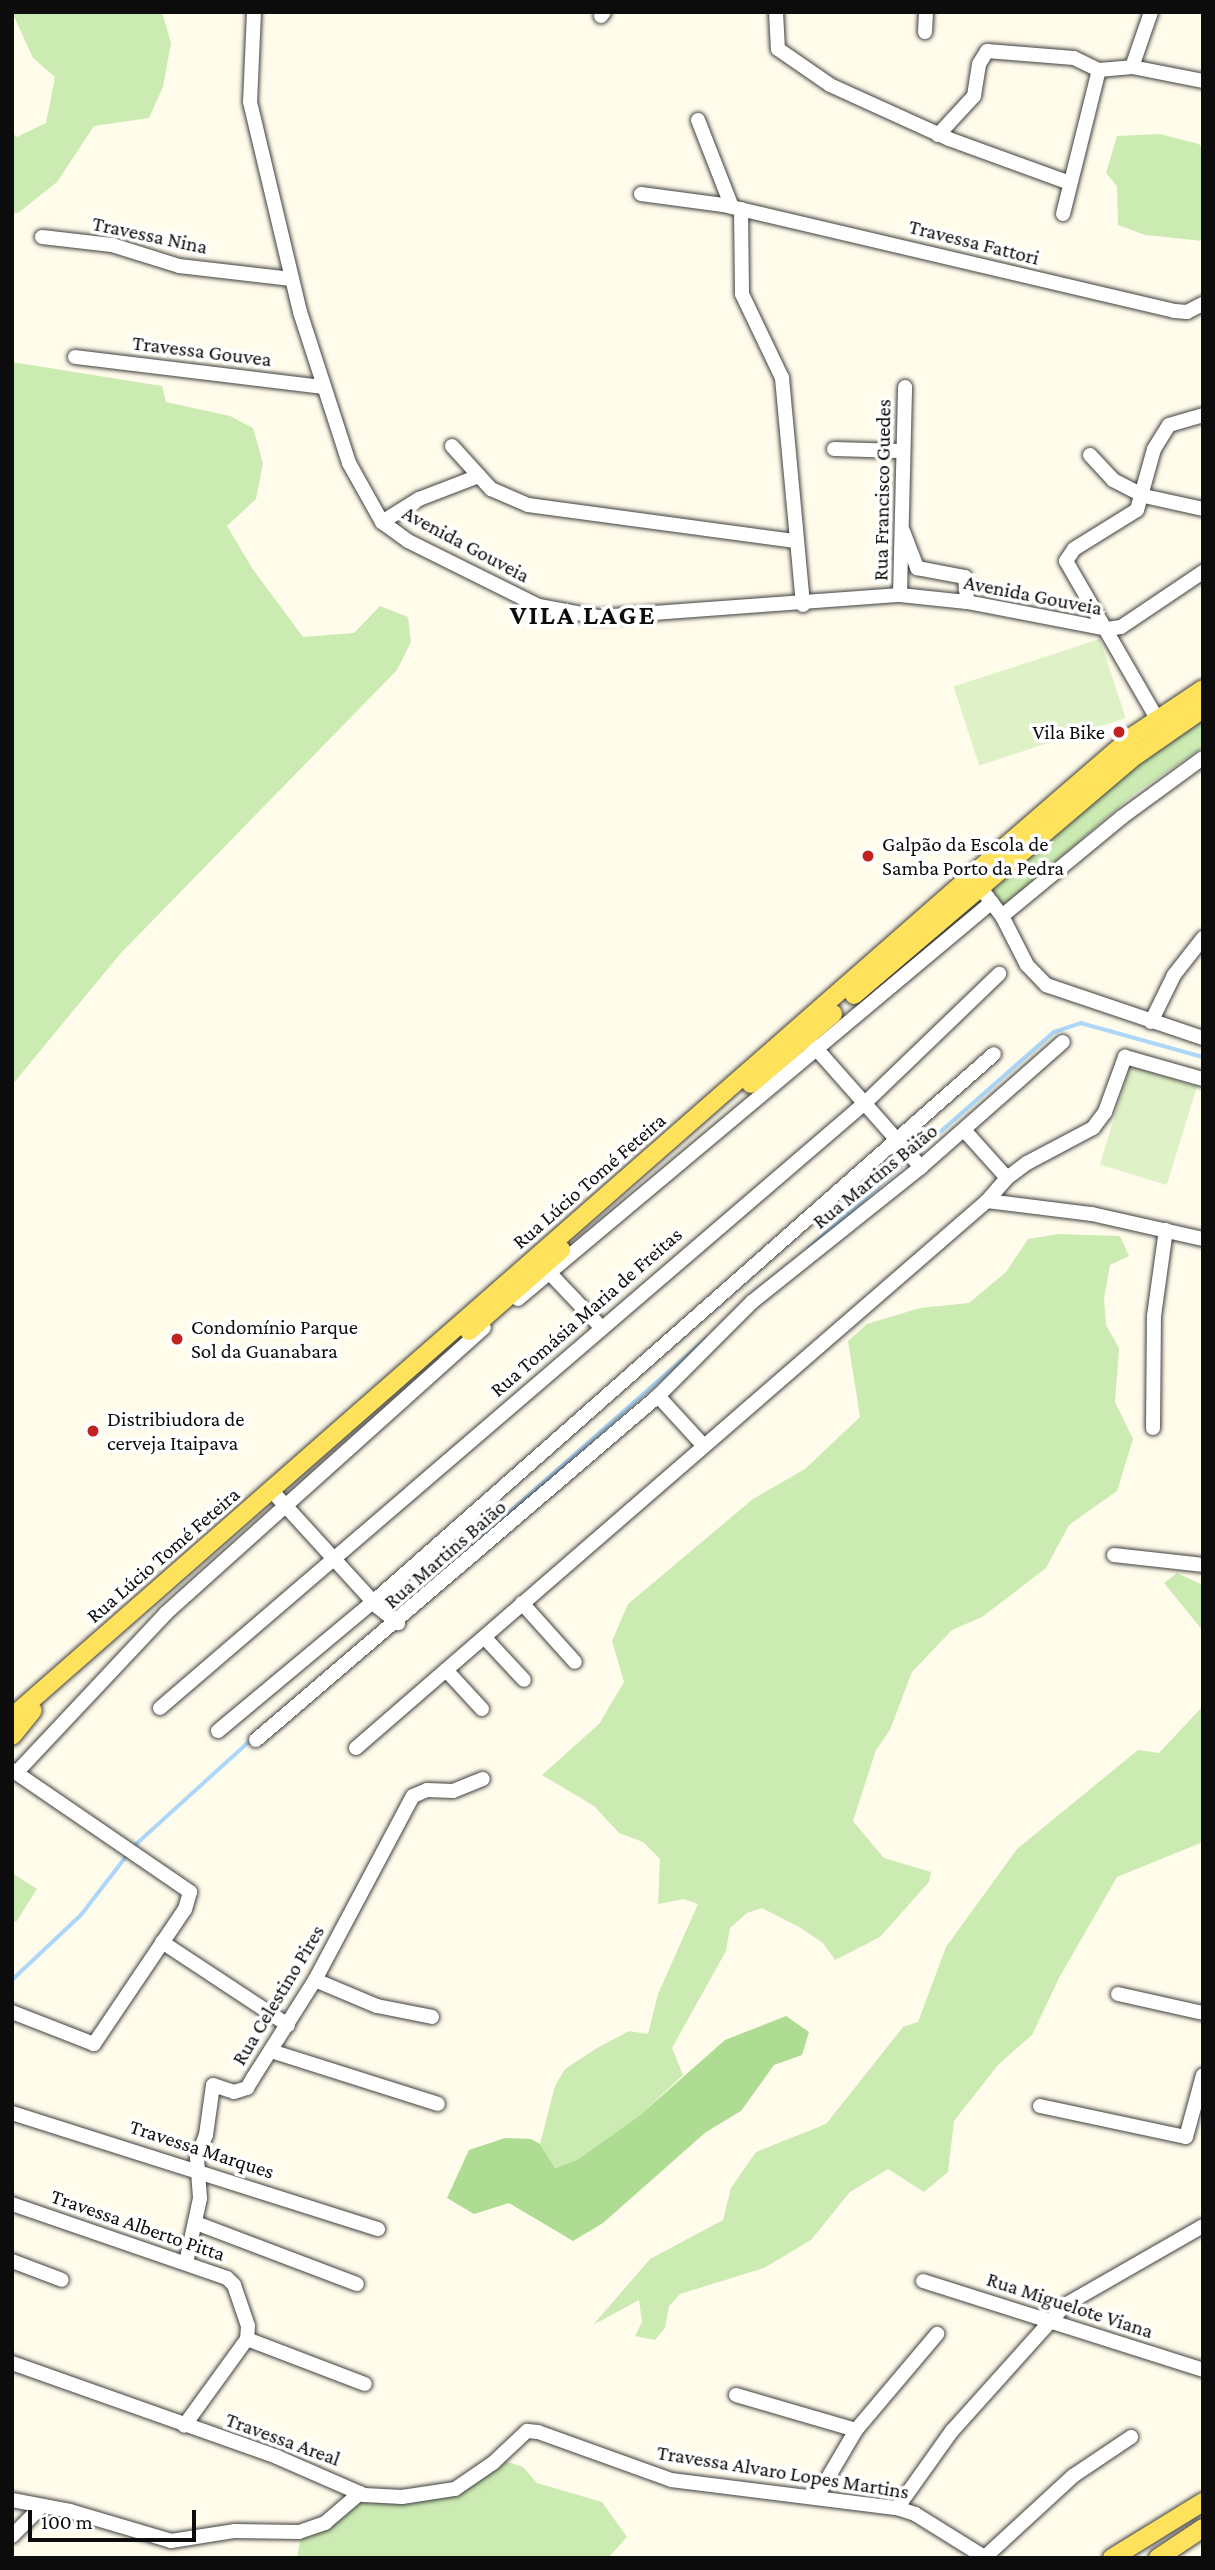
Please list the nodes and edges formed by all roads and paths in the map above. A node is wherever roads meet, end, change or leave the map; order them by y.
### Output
1 (254, 12) edge
2 (776, 12) edge
3 (926, 12) edge
4 (1151, 12) edge
5 (925, 32) dead end
6 (1132, 66) junction
7 (1099, 70) junction
8 (1203, 80) edge
9 (698, 120) dead end
10 (938, 135) junction
11 (1070, 183) junction
12 (641, 194) dead end
13 (737, 208) junction
14 (1063, 214) dead end
15 (41, 237) dead end
16 (291, 279) junction
17 (1203, 304) edge
18 (75, 357) dead end
19 (323, 387) junction
20 (905, 387) dead end
21 (1203, 415) edge
22 (452, 446) dead end
23 (834, 449) dead end
24 (901, 451) junction
25 (1090, 455) dead end
26 (479, 476) junction
27 (1144, 496) junction
28 (1203, 509) edge
29 (382, 522) junction
30 (900, 528) junction
31 (796, 541) junction
32 (1203, 572) edge
33 (900, 595) junction
34 (967, 602) junction
35 (803, 605) junction
36 (1107, 629) junction
37 (1203, 689) edge
38 (1203, 709) edge
39 (1161, 726) junction
40 (1200, 767) edge
41 (981, 889) junction
42 (1002, 916) junction
43 (1203, 938) edge
44 (999, 974) dead end
45 (1151, 1022) junction
46 (1203, 1038) edge
47 (808, 1039) junction
48 (1063, 1042) dead end
49 (994, 1054) dead end
50 (1203, 1079) edge
51 (866, 1102) junction
52 (964, 1130) junction
53 (902, 1143) junction
54 (917, 1163) junction
55 (1007, 1178) junction
56 (987, 1201) junction
57 (1166, 1230) junction
58 (1203, 1239) edge
59 (542, 1266) junction
60 (600, 1326) junction
61 (658, 1396) junction
62 (1153, 1429) dead end
63 (702, 1444) junction
64 (279, 1498) junction
65 (1114, 1555) dead end
66 (336, 1557) junction
67 (1203, 1565) edge
68 (522, 1603) junction
69 (376, 1605) junction
70 (395, 1621) junction
71 (485, 1637) junction
72 (575, 1662) dead end
73 (446, 1670) junction
74 (524, 1680) dead end
75 (160, 1708) dead end
76 (481, 1709) dead end
77 (14, 1725) edge
78 (218, 1731) dead end
79 (256, 1740) dead end
80 (356, 1748) dead end
81 (14, 1771) edge
82 (484, 1779) dead end
83 (162, 1942) junction
84 (315, 1980) junction
85 (1118, 1994) dead end
86 (12, 2012) edge
87 (1203, 2013) edge
88 (432, 2017) dead end
89 (288, 2025) junction
90 (271, 2051) junction
91 (1203, 2076) edge
92 (438, 2104) dead end
93 (1040, 2106) dead end
94 (12, 2113) edge
95 (196, 2169) junction
96 (12, 2204) edge
97 (196, 2223) junction
98 (1203, 2226) edge
99 (378, 2229) dead end
100 (12, 2261) edge
101 (186, 2263) junction
102 (62, 2280) dead end
103 (923, 2281) dead end
104 (358, 2284) dead end
105 (1050, 2321) junction
106 (937, 2334) dead end
107 (247, 2339) junction
108 (12, 2363) edge
109 (1203, 2370) edge
110 (365, 2384) dead end
111 (736, 2395) dead end
112 (184, 2426) junction
113 (856, 2430) junction
114 (527, 2431) joint
115 (1131, 2437) dead end
116 (360, 2493) junction
117 (816, 2498) junction
118 (12, 2500) edge
119 (1203, 2502) edge
120 (42, 2506) junction
121 (897, 2508) junction
122 (1203, 2528) edge
123 (12, 2536) edge
124 (985, 2557) edge
125 (1112, 2558) edge
126 (1158, 2558) edge

1 - 16 street, Avenida Gouveia
2 - 10 street
3 - 5 street
4 - 6 street
6 - 7 street
6 - 8 street
7 - 10 street
7 - 11 street
9 - 13 street
10 - 11 street
11 - 14 street
12 - 13 street, Travessa Fattori
13 - 17 street, Travessa Fattori
13 - 31 street
15 - 16 street, Travessa Nina
16 - 19 street, Avenida Gouveia
18 - 19 street, Travessa Gouvea
19 - 29 street, Avenida Gouveia
20 - 24 street, Rua Francisco Guedes
21 - 27 street
22 - 26 street
23 - 24 street
24 - 30 street, Rua Francisco Guedes
25 - 27 street
26 - 29 street
26 - 31 street
27 - 28 street
27 - 36 street
29 - 35 street, Avenida Gouveia
30 - 33 street, Rua Francisco Guedes
30 - 34 street
31 - 35 street
32 - 36 street
33 - 34 street, Avenida Gouveia
33 - 35 street, Avenida Gouveia
34 - 36 street, Avenida Gouveia
36 - 39 street, Avenida Gouveia
37 - 39 main road, Rua Lúcio Tomé Feteira
38 - 39 main road, Rua Lúcio Tomé Feteira
39 - 41 main road, Rua Lúcio Tomé Feteira
40 - 42 street
41 - 42 street
41 - 47 main road, Rua Lúcio Tomé Feteira
42 - 45 street
43 - 45 street
44 - 51 street, Rua Tomásia Maria de Freitas
45 - 46 street
47 - 51 street
47 - 59 main road, Rua Lúcio Tomé Feteira
48 - 52 street, Rua Martins Baião
49 - 53 street
50 - 55 street
51 - 53 street
51 - 60 street, Rua Tomásia Maria de Freitas
52 - 54 street, Rua Martins Baião
52 - 55 street, Rua Martins Baião
53 - 54 street
53 - 69 street
54 - 61 street, Rua Martins Baião
55 - 56 street
56 - 57 street
56 - 63 street
57 - 58 street
57 - 62 street
59 - 60 street
59 - 64 main road, Rua Lúcio Tomé Feteira
60 - 66 street, Rua Tomásia Maria de Freitas
61 - 63 street
61 - 70 street, Rua Martins Baião
63 - 68 street
64 - 66 street
64 - 77 main road, Rua Lúcio Tomé Feteira
64 - 81 street
65 - 67 street
66 - 69 street
66 - 75 street, Rua Tomásia Maria de Freitas
68 - 71 street
68 - 72 street
69 - 70 street
69 - 78 street
70 - 79 street, Rua Martins Baião
71 - 73 street
71 - 74 street
73 - 76 street
73 - 80 street
81 - 83 street
82 - 84 street, Rua Celestino Pires
83 - 86 street
83 - 89 street
84 - 88 street
84 - 89 street, Rua Celestino Pires
85 - 87 street
89 - 90 street, Rua Celestino Pires
90 - 92 street
90 - 95 street, Rua Celestino Pires
91 - 93 street
94 - 95 street, Travessa Marques
95 - 97 street, Rua Celestino Pires
95 - 99 street, Travessa Marques
96 - 101 street, Travessa Alberto Pitta
97 - 101 street, Rua Celestino Pires
97 - 104 street
98 - 105 street
100 - 102 street
101 - 107 street, Travessa Alberto Pitta
103 - 105 street, Rua Miguelote Viana
105 - 109 street, Rua Miguelote Viana
105 - 121 street
106 - 113 street
107 - 110 street
107 - 112 street
108 - 112 street, Travessa Areal
111 - 113 street
112 - 116 street, Travessa Areal
113 - 117 street
114 - 116 street, Travessa Areal
114 - 117 street, Travessa Alvaro Lopes Martins
115 - 124 street
116 - 120 street
117 - 121 street, Travessa Alvaro Lopes Martins
118 - 120 street
119 - 125 main road
120 - 123 street
121 - 124 street, Travessa Alvaro Lopes Martins
122 - 126 main road

